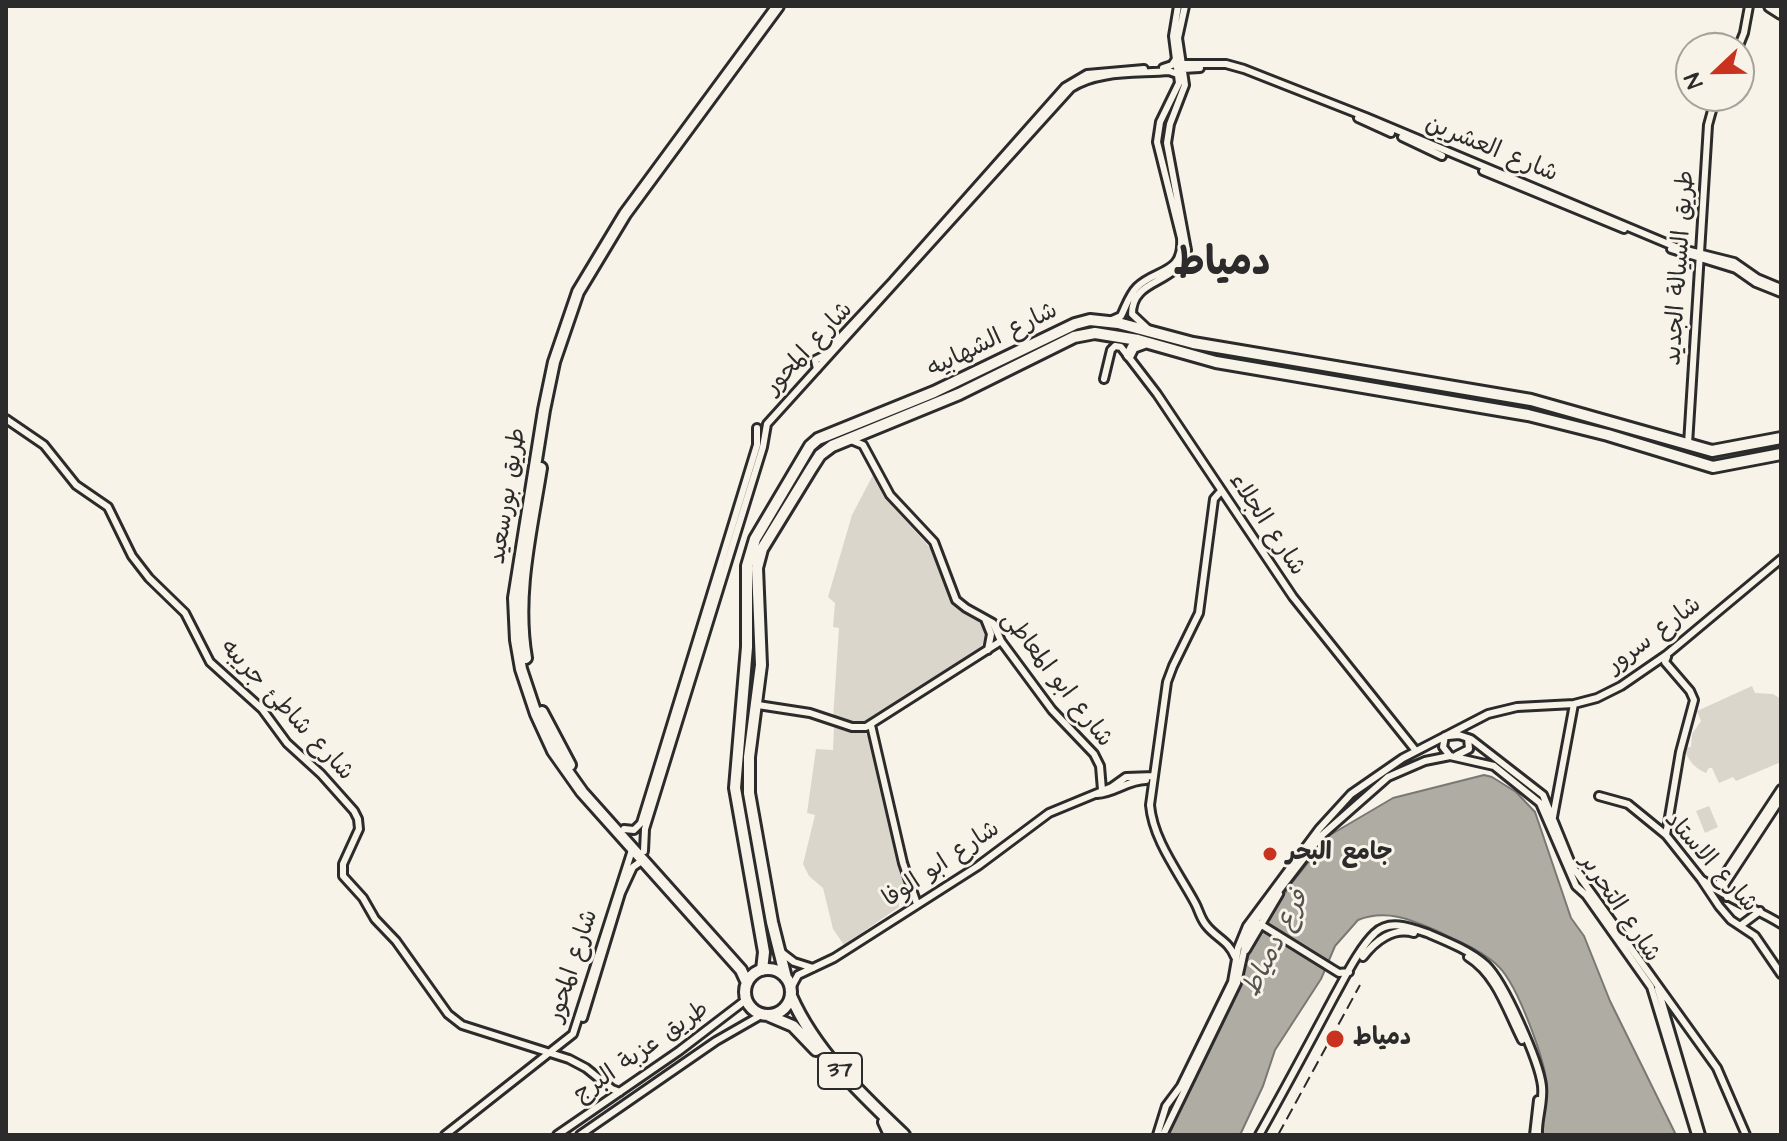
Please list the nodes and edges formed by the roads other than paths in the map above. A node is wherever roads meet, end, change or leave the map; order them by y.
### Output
1 (778, 6) edge
2 (787, 6) edge
3 (1178, 6) edge
4 (1185, 6) edge
5 (1749, 6) edge
6 (1770, 6) edge
7 (1781, 13) edge
8 (1744, 32) edge
9 (1180, 67) junction
10 (1712, 112) edge
11 (1158, 129) junction
12 (1168, 132) junction
13 (1157, 142) junction
14 (1167, 148) junction
15 (941, 230) junction
16 (1701, 256) junction
17 (894, 282) junction
18 (1781, 291) edge
19 (1128, 311) junction
20 (1101, 321) junction
21 (1060, 332) junction
22 (1148, 337) junction
23 (1070, 340) junction
24 (1178, 340) junction
25 (1193, 343) junction
26 (1176, 352) junction
27 (1129, 355) junction
28 (1192, 356) junction
29 (817, 369) junction
30 (1357, 372) junction
31 (1104, 379) dead end
32 (1356, 386) junction
33 (948, 390) junction
34 (1479, 392) junction
35 (1476, 406) junction
36 (6, 419) edge
37 (1613, 421) junction
38 (757, 428) dead end
39 (866, 432) junction
40 (1654, 434) junction
41 (1608, 435) junction
42 (847, 439) junction
43 (1766, 441) junction
44 (1781, 442) edge
45 (1688, 444) junction
46 (863, 445) junction
47 (1650, 447) junction
48 (1775, 455) edge
49 (806, 466) junction
50 (749, 481) junction
51 (1221, 491) junction
52 (1781, 559) edge
53 (518, 600) junction
54 (985, 619) junction
55 (1001, 641) junction
56 (988, 650) junction
57 (1667, 656) junction
58 (761, 669) junction
59 (745, 673) junction
60 (1574, 704) junction
61 (758, 705) junction
62 (871, 725) junction
63 (738, 736) junction
64 (1445, 736) junction
65 (752, 738) junction
66 (1468, 738) junction
67 (667, 747) junction
68 (1416, 751) junction
69 (1488, 751) junction
70 (1452, 756) junction
71 (561, 757) junction
72 (1489, 765) junction
73 (1154, 778) junction
74 (1781, 789) edge
75 (1102, 790) junction
76 (1093, 794) junction
77 (1365, 796) junction
78 (1599, 796) dead end
79 (1781, 798) edge
80 (1345, 799) junction
81 (1346, 815) junction
82 (1553, 817) junction
83 (1325, 822) junction
84 (624, 829) junction
85 (1666, 835) junction
86 (632, 847) junction
87 (759, 848) junction
88 (745, 850) junction
89 (644, 855) junction
90 (749, 871) junction
91 (764, 873) junction
92 (1573, 874) junction
93 (1701, 879) junction
94 (1580, 885) junction
95 (1282, 887) junction
96 (1715, 889) junction
97 (1727, 897) junction
98 (917, 904) junction
99 (1743, 905) junction
100 (690, 908) junction
101 (1760, 911) junction
102 (1731, 920) junction
103 (1781, 924) edge
104 (1259, 925) junction
105 (1740, 926) junction
106 (1396, 929) junction
107 (1376, 931) junction
108 (1381, 939) junction
109 (777, 949) junction
110 (1244, 952) junction
111 (1236, 961) junction
112 (1327, 967) junction
113 (813, 968) junction
114 (761, 971) junction
115 (1349, 972) junction
116 (1780, 974) edge
117 (747, 983) junction
118 (1342, 983) junction
119 (1778, 984) dead end
120 (1657, 986) junction
121 (789, 988) junction
122 (747, 999) junction
123 (765, 1014) junction
124 (801, 1016) junction
125 (793, 1026) junction
126 (707, 1031) junction
127 (716, 1041) junction
128 (553, 1054) junction
129 (620, 1092) junction
130 (1171, 1098) junction
131 (1180, 1104) junction
132 (1163, 1115) junction
133 (886, 1120) junction
134 (1172, 1120) junction
135 (448, 1135) edge
136 (557, 1135) edge
137 (580, 1135) edge
138 (890, 1135) edge
139 (901, 1135) edge
140 (912, 1135) edge
141 (1160, 1135) edge
142 (1261, 1135) edge
143 (1536, 1135) edge
144 (1699, 1135) edge
145 (1746, 1135) edge

1 - 53 highway, طريق بورسعيد
2 - 53 highway, طريق بورسعيد
3 - 9 street
4 - 9 street
5 - 8 street
6 - 7 highway
9 - 11 street
9 - 12 street
9 - 15 street, شارع المحور
9 - 15 street, شارع المحور
9 - 16 street, شارع العشرين
10 - 16 street, طريق السيالة الجديد
11 - 12 street
11 - 13 street
12 - 14 street
13 - 14 street
13 - 19 street
14 - 19 street
15 - 17 street, شارع المحور
16 - 18 street, شارع العشرين
16 - 45 street, طريق السيالة الجديد
17 - 29 street, شارع المحور
17 - 29 street, شارع المحور
19 - 20 street
19 - 22 street
20 - 21 highway, شارع الشهابيه
20 - 22 highway, شارع الشهابيه
21 - 23 highway
21 - 33 highway, شارع الشهابيه
22 - 23 highway, شارع الشهابيه
22 - 24 highway, شارع الشهابيه
22 - 26 highway, شارع الشهابيه
22 - 27 highway
23 - 33 highway, شارع الشهابيه
24 - 25 highway, شارع الشهابيه
24 - 26 highway
25 - 28 highway
25 - 30 highway, شارع الشهابيه
26 - 28 highway, شارع الشهابيه
27 - 31 street
27 - 51 street, شارع الجلاء
28 - 32 highway, شارع الشهابيه
29 - 50 street, شارع المحور
30 - 32 highway
30 - 34 highway, شارع الشهابيه
32 - 35 highway, شارع الشهابيه
33 - 39 highway, شارع الشهابيه
33 - 49 highway, شارع الشهابيه
34 - 35 highway
34 - 37 highway, شارع الشهابيه
35 - 41 highway, شارع الشهابيه
36 - 128 street, شارع شاطئ جريبه
37 - 40 highway, شارع الشهابيه
37 - 41 highway
38 - 50 street, شارع المحور
39 - 42 highway, شارع الشهابيه
39 - 46 street
40 - 45 highway, شارع الشهابيه
40 - 47 highway
41 - 47 highway, شارع الشهابيه
42 - 46 street
42 - 49 highway, شارع الشهابيه
43 - 44 highway, شارع الشهابيه
43 - 45 highway, شارع الشهابيه
43 - 48 highway
46 - 54 street, شارع ابو المعاطى
47 - 48 highway, شارع الشهابيه
49 - 58 highway, شارع الشهابيه
49 - 59 highway, شارع الشهابيه
50 - 67 street, شارع المحور
51 - 68 street, شارع الجلاء
51 - 73 street
52 - 57 street, شارع سرور
53 - 71 highway, طريق بورسعيد
54 - 55 street, شارع ابو المعاطى
54 - 56 street
55 - 56 street
55 - 75 street, شارع ابو المعاطى
56 - 62 street
57 - 60 street, شارع سرور
57 - 85 street
58 - 59 highway
58 - 61 highway, شارع الشهابيه
59 - 63 highway, شارع الشهابيه
60 - 64 street, شارع سرور
60 - 82 street
61 - 62 street
61 - 65 highway, شارع الشهابيه
62 - 98 street
63 - 65 highway
63 - 88 highway, شارع الشهابيه
64 - 66 street, شارع التحرير
64 - 68 street, شارع سرور
64 - 70 street
65 - 87 highway, شارع الشهابيه
66 - 69 street, شارع التحرير
66 - 70 street
67 - 84 street, شارع المحور
67 - 89 street, شارع المحور
68 - 80 street, شارع سرور
69 - 72 street
69 - 82 street, شارع التحرير
70 - 72 street, شارع التحرير
70 - 77 street
71 - 84 highway, طريق بورسعيد
71 - 86 highway, طريق بورسعيد
72 - 92 street, شارع التحرير
73 - 75 street, شارع ابو الوفا
73 - 76 street, شارع ابو الوفا
73 - 111 street
74 - 96 street
75 - 76 street, شارع ابو الوفا
76 - 98 street, شارع ابو الوفا
77 - 80 street
77 - 81 street
78 - 85 street, شارع الاستاد
79 - 97 street
80 - 83 street, شارع سرور
81 - 83 street
81 - 95 street
82 - 92 street, شارع التحرير
83 - 111 street, شارع سرور
84 - 89 highway, طريق بورسعيد
85 - 93 street, شارع الاستاد
86 - 89 highway, طريق بورسعيد
86 - 128 street, شارع المحور
87 - 88 highway
87 - 91 highway, شارع الشهابيه
88 - 90 highway, شارع الشهابيه
89 - 100 highway, طريق بورسعيد
89 - 128 street, شارع المحور
90 - 91 highway
90 - 114 highway, شارع الشهابيه
91 - 109 highway, شارع الشهابيه
92 - 94 street, شارع التحرير
93 - 96 street
93 - 102 street, شارع الاستاد
94 - 120 street, شارع التحرير
94 - 144 street, شارع التحرير
95 - 104 street
95 - 110 street
96 - 97 street
97 - 99 street
98 - 113 street, شارع ابو الوفا
99 - 101 street
99 - 102 street
100 - 114 highway, طريق بورسعيد
100 - 117 highway, طريق بورسعيد
101 - 103 street
101 - 105 street
102 - 105 street, شارع الاستاد
104 - 110 street
104 - 112 street
105 - 116 street, شارع الاستاد
106 - 107 street
106 - 108 street
106 - 143 street
107 - 108 street
107 - 115 street
108 - 142 street
109 - 113 street
109 - 121 highway, شارع الشهابيه
110 - 131 street
111 - 130 street, شارع سرور
112 - 115 street
112 - 118 street
113 - 121 street, شارع ابو الوفا
114 - 117 highway
114 - 121 highway
115 - 118 street
116 - 119 street, شارع الاستاد
117 - 122 highway
118 - 142 street
120 - 144 street, شارع التحرير
120 - 145 street, شارع التحرير
121 - 123 highway
121 - 124 highway, 37
122 - 123 highway
122 - 126 street, طريق عزبة البرج
123 - 125 highway, 37
123 - 127 street, طريق عزبة البرج
124 - 125 highway
124 - 133 highway, 37
125 - 133 highway, 37
126 - 127 street
126 - 129 street, طريق عزبة البرج
127 - 137 street, طريق عزبة البرج
128 - 129 street, شارع شاطئ جريبه
128 - 135 street, شارع المحور
129 - 136 street, طريق عزبة البرج
130 - 131 street
130 - 132 street, شارع سرور
131 - 134 street
132 - 134 street
132 - 141 street, شارع سرور
133 - 138 highway
133 - 139 highway, 37
133 - 140 highway
134 - 141 street

